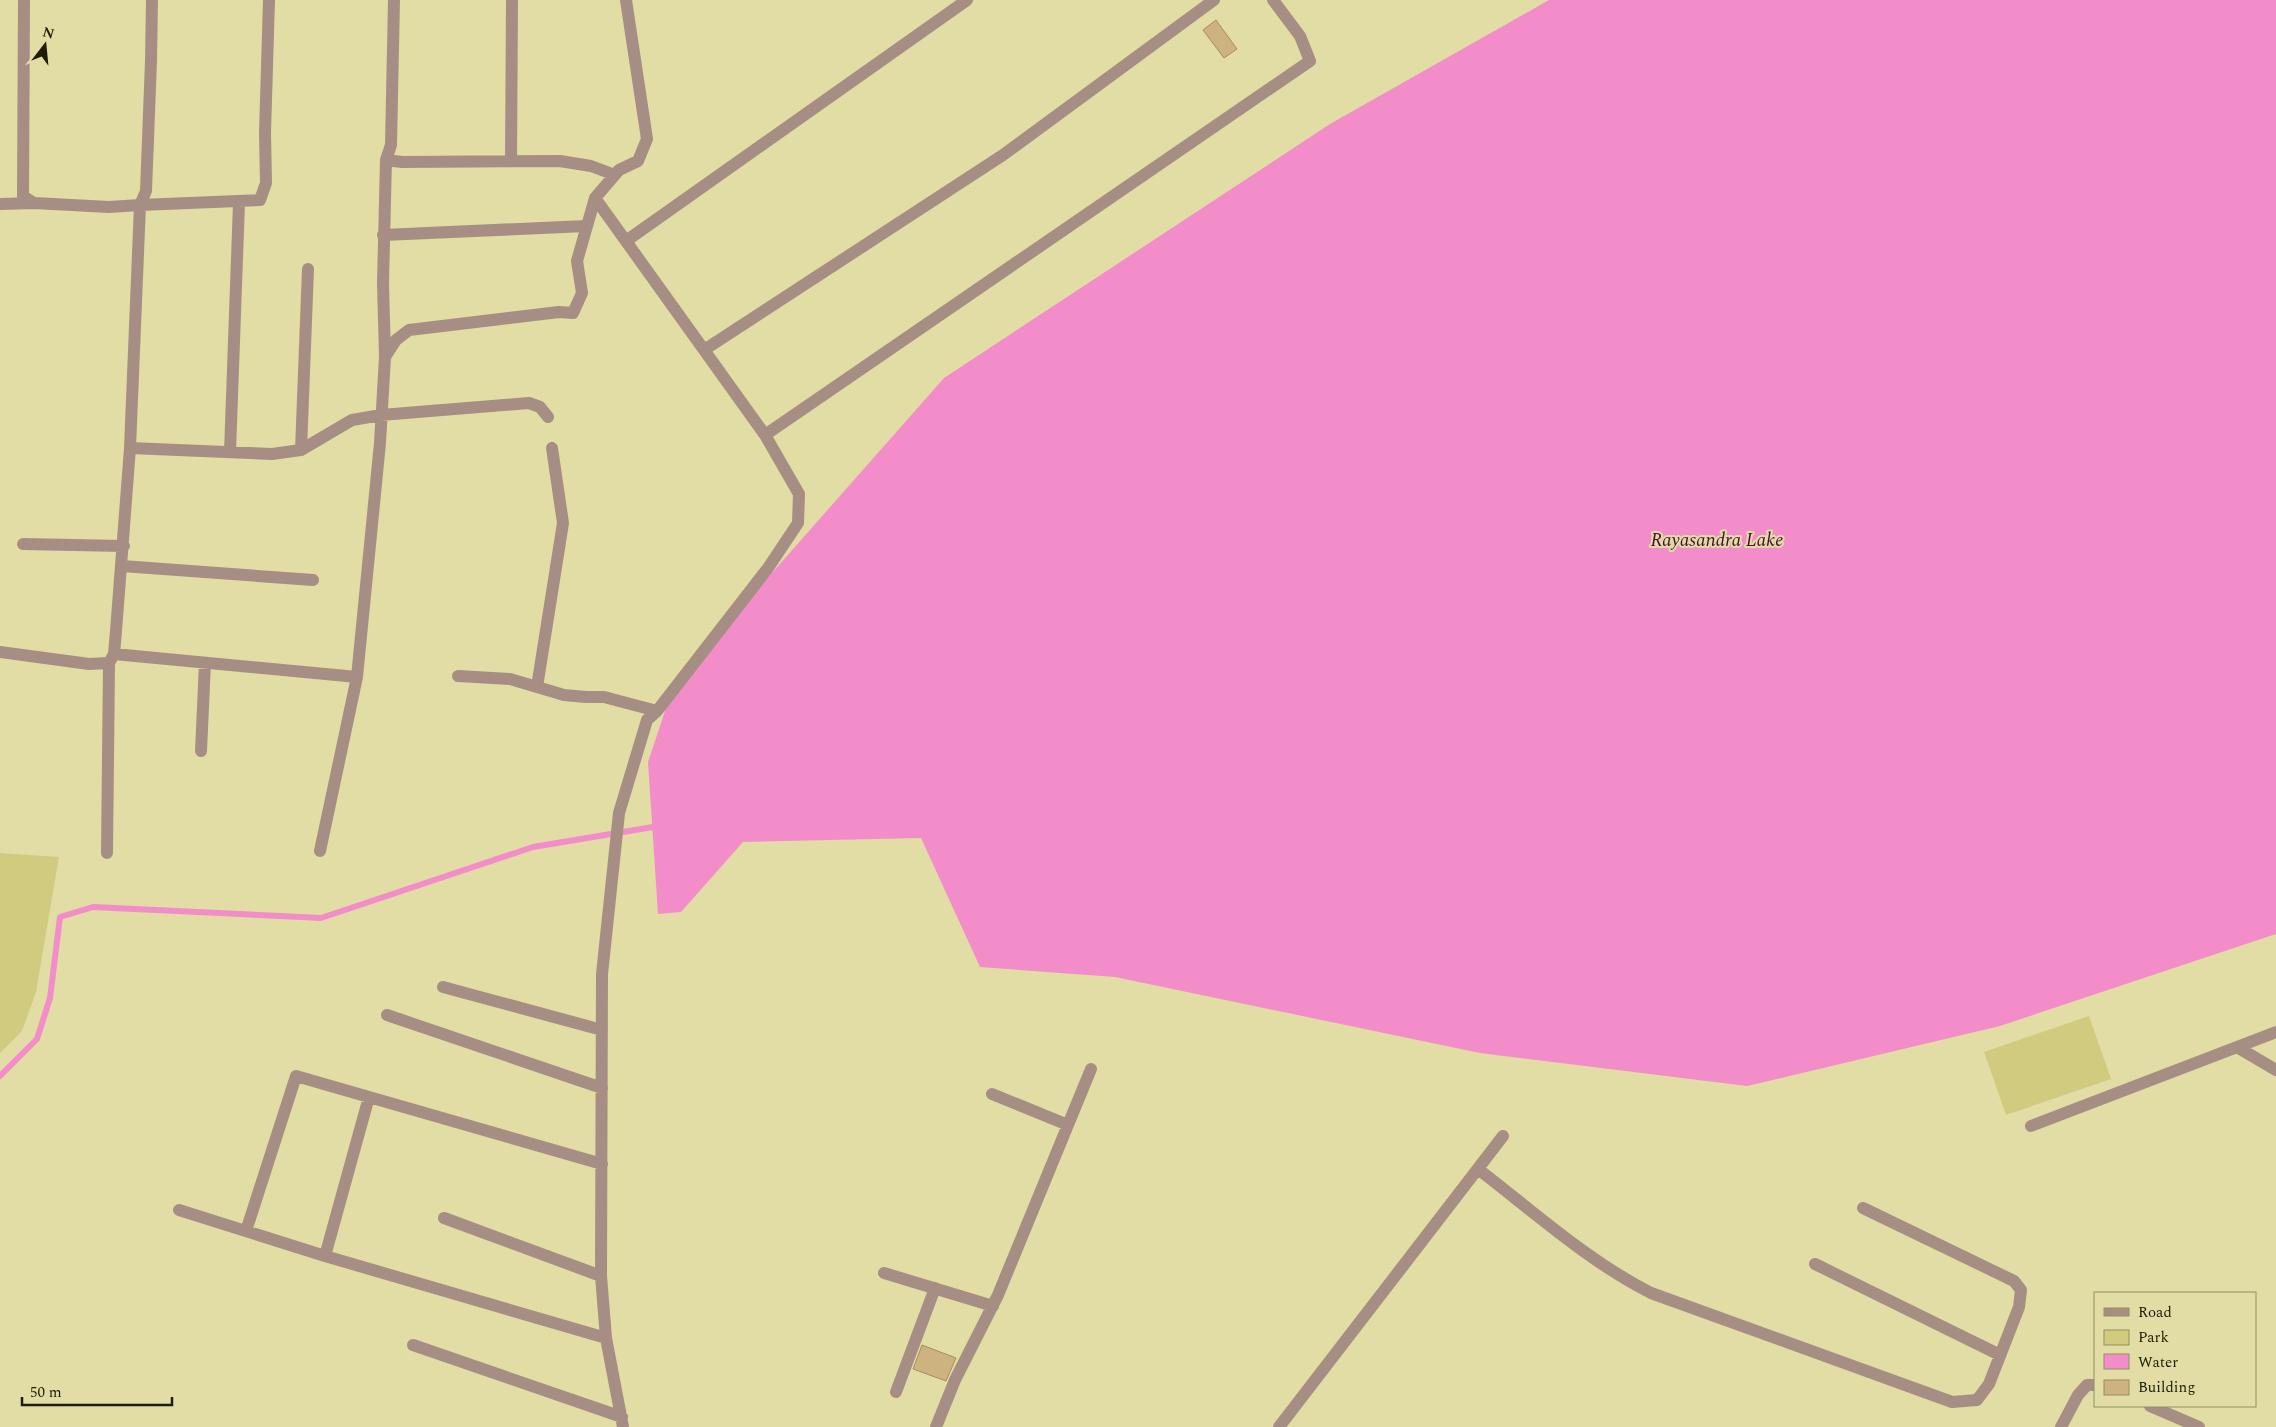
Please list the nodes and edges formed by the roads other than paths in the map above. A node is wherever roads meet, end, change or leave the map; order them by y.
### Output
1 (24, 0) edge
2 (152, 0) edge
3 (269, 0) edge
4 (394, 0) edge
5 (512, 0) edge
6 (626, 0) edge
7 (967, 0) edge
8 (1214, 0) edge
9 (1273, 0) edge
10 (386, 160) junction
11 (510, 162) junction
12 (615, 175) junction
13 (595, 198) junction
14 (34, 203) junction
15 (239, 203) junction
16 (0, 204) edge
17 (140, 205) junction
18 (586, 226) junction
19 (383, 235) junction
20 (626, 241) junction
21 (308, 269) dead end
22 (704, 350) junction
23 (384, 357) junction
24 (381, 415) junction
25 (548, 417) dead end
26 (765, 435) junction
27 (130, 448) junction
28 (552, 448) dead end
29 (301, 450) junction
30 (230, 452) junction
31 (23, 544) dead end
32 (124, 546) junction
33 (122, 566) junction
34 (313, 580) dead end
35 (0, 652) edge
36 (111, 658) junction
37 (205, 663) junction
38 (458, 676) dead end
39 (357, 677) junction
40 (537, 687) junction
41 (657, 711) junction
42 (200, 751) dead end
43 (320, 851) dead end
44 (106, 853) dead end
45 (443, 987) dead end
46 (386, 1015) dead end
47 (602, 1030) junction
48 (2276, 1032) edge
49 (2237, 1047) junction
50 (1092, 1068) dead end
51 (2276, 1070) edge
52 (602, 1088) junction
53 (992, 1094) dead end
54 (369, 1096) junction
55 (1068, 1126) junction
56 (2031, 1126) dead end
57 (1504, 1136) dead end
58 (602, 1164) junction
59 (1478, 1169) junction
60 (1863, 1208) dead end
61 (179, 1210) dead end
62 (444, 1218) dead end
63 (246, 1231) junction
64 (325, 1256) junction
65 (1814, 1264) dead end
66 (884, 1273) dead end
67 (601, 1276) junction
68 (935, 1288) junction
69 (993, 1306) junction
70 (606, 1338) junction
71 (413, 1345) dead end
72 (2000, 1355) junction
73 (2094, 1385) edge
74 (896, 1392) dead end
75 (2152, 1407) edge
76 (622, 1422) edge
77 (936, 1427) edge
78 (1279, 1427) edge
79 (2061, 1427) edge
80 (2199, 1427) edge

1 - 14 street
2 - 17 street
3 - 15 street
4 - 10 street
5 - 11 street
6 - 12 street
7 - 20 street
8 - 22 street
9 - 26 street
10 - 11 street
10 - 19 street
11 - 12 street
12 - 13 street
13 - 18 street
13 - 20 street
14 - 16 street
14 - 17 street
15 - 17 street
15 - 30 street
17 - 27 street
18 - 19 street
18 - 23 street
19 - 23 street
20 - 22 street
21 - 29 street
22 - 26 street
23 - 24 street
24 - 25 street
24 - 29 street
24 - 39 street
26 - 41 street
27 - 30 street
27 - 32 street
28 - 40 street
29 - 30 street
31 - 32 street
32 - 33 street
33 - 34 street
33 - 36 street
35 - 36 street
36 - 37 street
36 - 44 street
37 - 39 street
37 - 42 street
38 - 40 street
39 - 43 street
40 - 41 street
41 - 47 street
45 - 47 street
46 - 52 street
47 - 52 street
48 - 49 street
49 - 51 street
49 - 56 street
50 - 55 street
52 - 58 street
53 - 55 street
54 - 58 street
54 - 63 street
54 - 64 street
55 - 69 street
57 - 59 street
58 - 67 street
59 - 72 street
59 - 78 street
60 - 72 street
61 - 63 street
62 - 67 street
63 - 64 street
64 - 70 street
65 - 72 street
66 - 68 street
67 - 70 street
68 - 69 street
68 - 74 street
69 - 77 street
70 - 76 street
71 - 76 street
73 - 79 street
75 - 80 street

